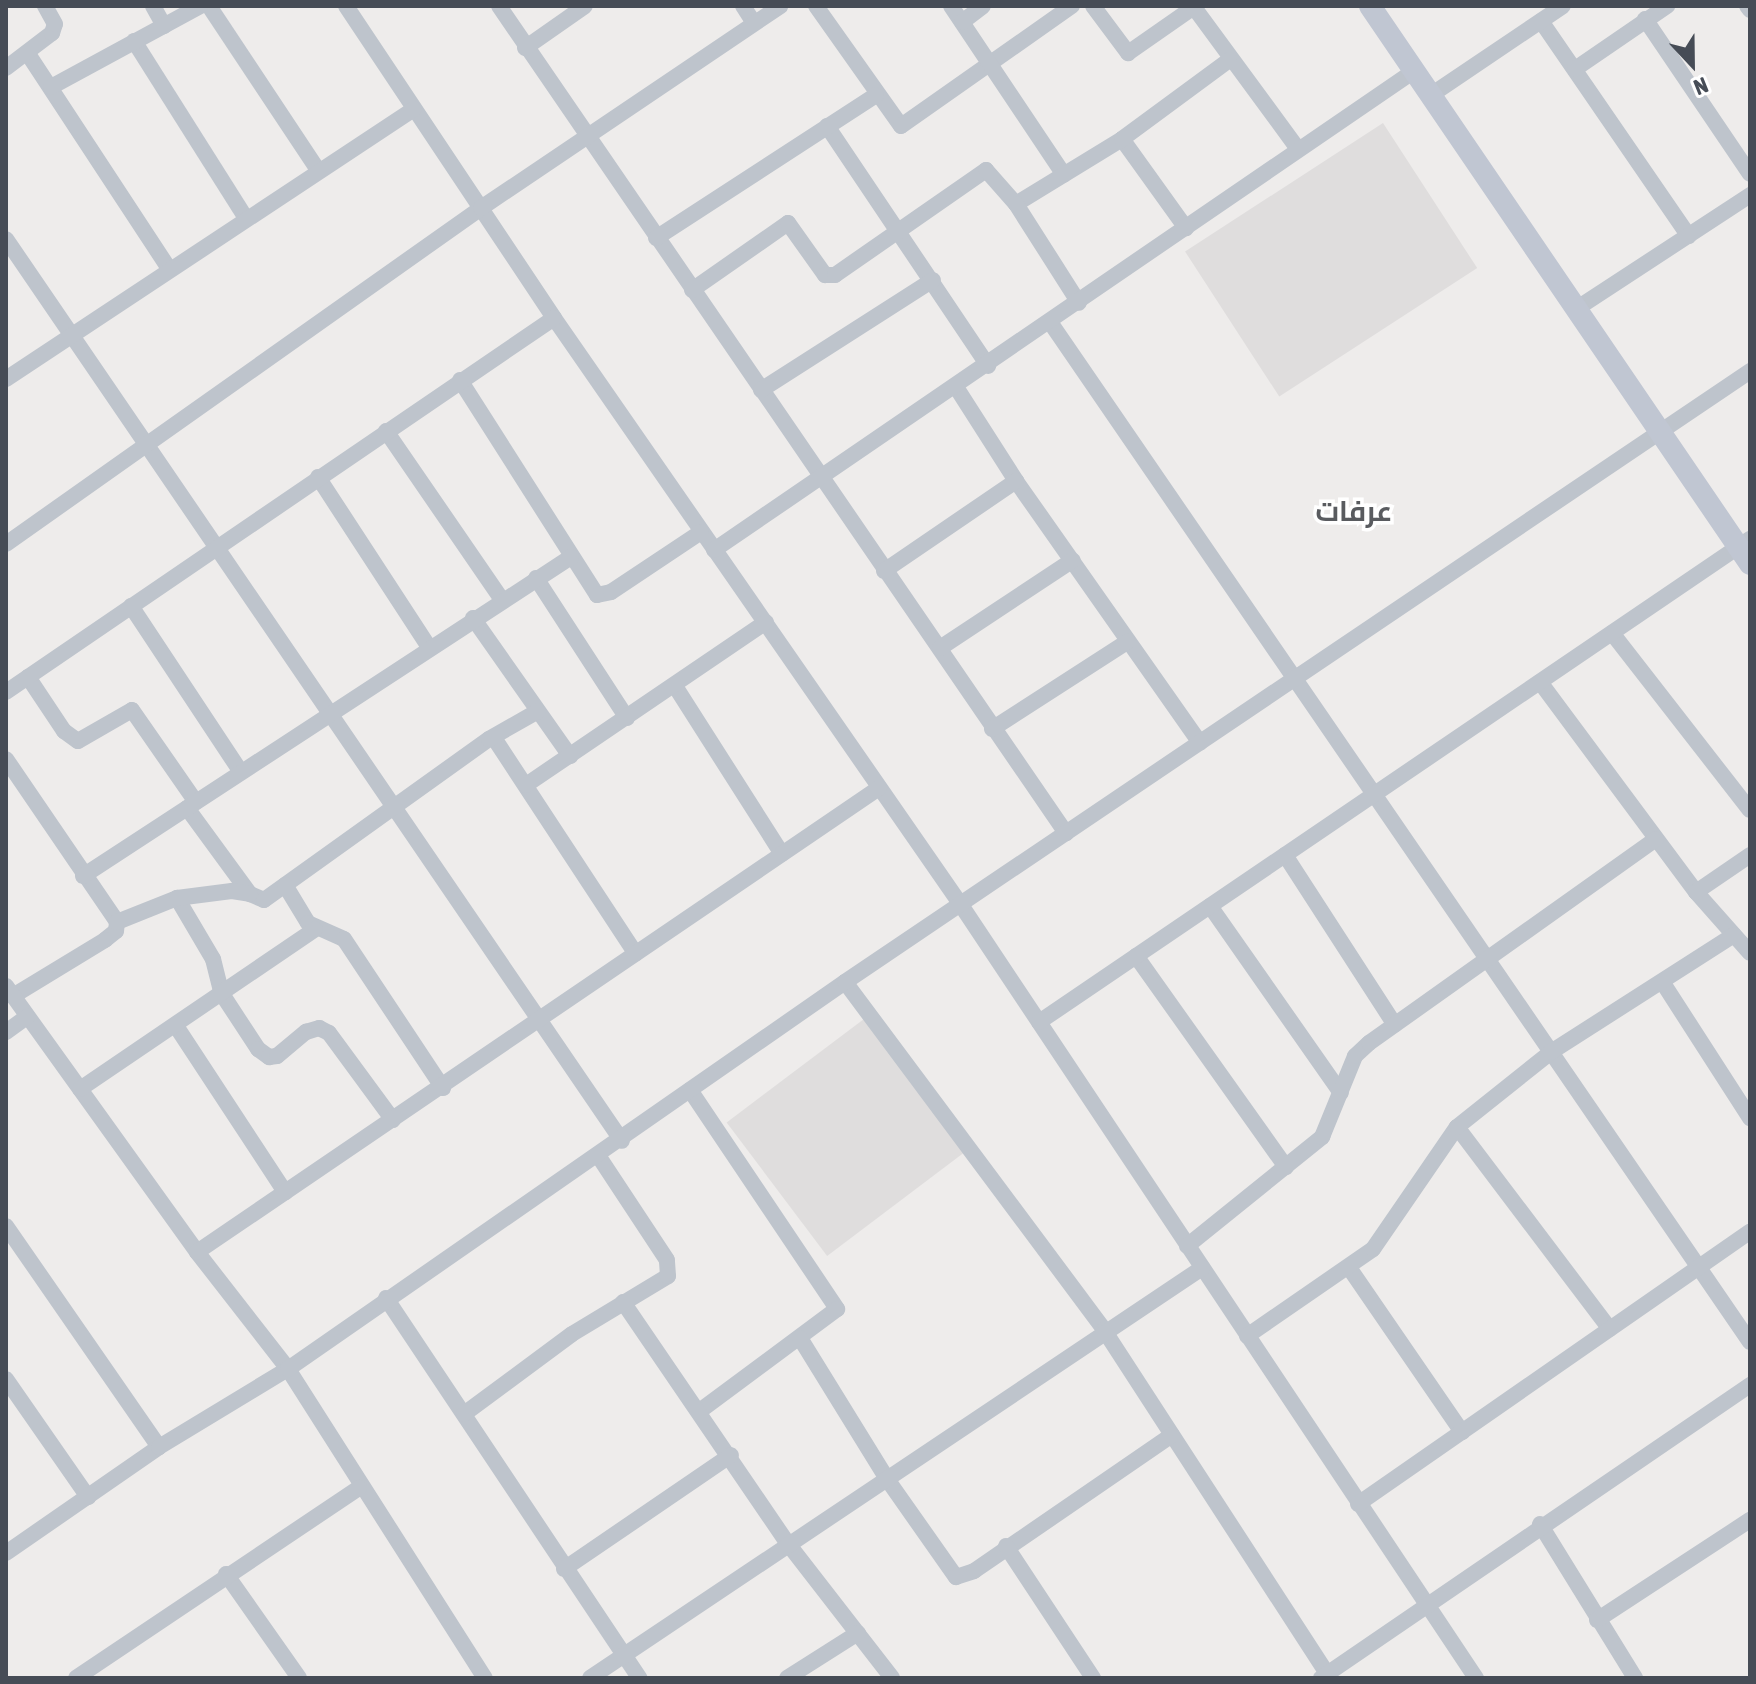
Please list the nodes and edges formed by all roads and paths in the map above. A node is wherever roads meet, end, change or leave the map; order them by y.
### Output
1 (45, 6) edge
2 (153, 6) edge
3 (200, 6) edge
4 (209, 6) edge
5 (346, 6) edge
6 (499, 6) edge
7 (585, 6) edge
8 (743, 6) edge
9 (780, 6) edge
10 (816, 6) edge
11 (951, 6) edge
12 (983, 6) edge
13 (1072, 6) edge
14 (1093, 6) edge
15 (1370, 6) edge
16 (1563, 6) edge
17 (1667, 6) edge
18 (1193, 7) edge
19 (1645, 19) junction
20 (1541, 21) junction
21 (962, 22) junction
22 (754, 23) junction
23 (164, 26) junction
24 (134, 41) junction
25 (525, 48) junction
26 (28, 54) junction
27 (1229, 60) junction
28 (990, 64) junction
29 (6, 68) edge
30 (1575, 69) junction
31 (1414, 71) junction
32 (51, 87) junction
33 (876, 95) junction
34 (1431, 95) junction
35 (414, 109) junction
36 (827, 126) junction
37 (586, 137) junction
38 (1122, 139) junction
39 (1298, 149) junction
40 (318, 170) junction
41 (1750, 174) edge
42 (1064, 175) junction
43 (1750, 195) edge
44 (1016, 204) junction
45 (481, 208) junction
46 (246, 218) junction
47 (1186, 228) junction
48 (899, 231) junction
49 (1689, 236) junction
50 (656, 238) junction
51 (6, 239) edge
52 (169, 269) junction
53 (933, 280) junction
54 (692, 290) junction
55 (1079, 303) junction
56 (1576, 309) junction
57 (554, 318) junction
58 (1050, 322) junction
59 (71, 335) junction
60 (988, 366) junction
61 (1750, 371) edge
62 (6, 379) edge
63 (460, 380) junction
64 (956, 387) junction
65 (761, 390) junction
66 (386, 431) junction
67 (1660, 432) junction
68 (147, 445) junction
69 (821, 476) junction
70 (318, 477) junction
71 (1016, 481) junction
72 (701, 532) junction
73 (6, 544) edge
74 (216, 547) junction
75 (714, 550) junction
76 (1746, 550) edge
77 (571, 557) junction
78 (1073, 560) junction
79 (884, 571) junction
80 (536, 578) junction
81 (502, 600) junction
82 (131, 606) junction
83 (473, 618) junction
84 (766, 622) junction
85 (1612, 633) junction
86 (1127, 642) junction
87 (428, 646) junction
88 (940, 648) junction
89 (28, 677) junction
90 (1295, 679) junction
91 (1540, 682) junction
92 (675, 686) junction
93 (6, 692) edge
94 (538, 711) junction
95 (330, 714) junction
96 (627, 718) junction
97 (992, 729) junction
98 (494, 738) junction
99 (1200, 743) junction
100 (570, 756) junction
101 (6, 759) edge
102 (241, 772) junction
103 (526, 785) junction
104 (879, 788) junction
105 (1374, 794) junction
106 (191, 805) junction
107 (394, 808) junction
108 (1750, 810) edge
109 (1066, 833) junction
110 (1656, 839) junction
111 (782, 854) junction
112 (1285, 855) junction
113 (1750, 855) edge
114 (83, 876) junction
115 (285, 885) junction
116 (1696, 892) junction
117 (250, 894) junction
118 (177, 898) junction
119 (961, 905) junction
120 (1210, 906) junction
121 (117, 922) junction
122 (315, 929) junction
123 (1734, 935) junction
124 (1750, 953) edge
125 (636, 954) junction
126 (1136, 956) junction
127 (1489, 962) junction
128 (845, 982) junction
129 (1663, 983) junction
130 (9, 991) edge
131 (222, 994) junction
132 (27, 1017) junction
133 (540, 1022) junction
134 (1039, 1022) junction
135 (1395, 1025) junction
136 (176, 1026) junction
137 (6, 1032) edge
138 (1551, 1052) junction
139 (443, 1088) junction
140 (80, 1089) junction
141 (690, 1090) junction
142 (1341, 1093) junction
143 (1750, 1118) edge
144 (393, 1120) junction
145 (1457, 1127) junction
146 (622, 1141) junction
147 (599, 1157) junction
148 (1286, 1167) junction
149 (285, 1192) junction
150 (6, 1226) edge
151 (1750, 1232) edge
152 (1187, 1246) junction
153 (197, 1252) junction
154 (1202, 1268) junction
155 (1699, 1268) junction
156 (1350, 1269) junction
157 (386, 1298) junction
158 (623, 1302) junction
159 (1610, 1329) junction
160 (1104, 1330) junction
161 (1247, 1336) junction
162 (800, 1338) junction
163 (1750, 1342) edge
164 (288, 1369) junction
165 (6, 1379) edge
166 (1750, 1385) edge
167 (701, 1410) junction
168 (464, 1414) junction
169 (1462, 1432) junction
170 (1172, 1435) junction
171 (159, 1447) junction
172 (731, 1455) junction
173 (887, 1479) junction
174 (359, 1488) junction
175 (88, 1497) junction
176 (1358, 1504) junction
177 (1750, 1520) edge
178 (1540, 1524) junction
179 (789, 1545) junction
180 (1006, 1546) junction
181 (6, 1553) edge
182 (564, 1569) junction
183 (226, 1574) junction
184 (1426, 1606) junction
185 (1597, 1620) junction
186 (858, 1633) junction
187 (623, 1656) junction
188 (81, 1676) edge
189 (1324, 1676) edge
190 (299, 1678) edge
191 (485, 1678) edge
192 (590, 1678) edge
193 (639, 1678) edge
194 (787, 1678) edge
195 (892, 1678) edge
196 (1093, 1678) edge
197 (1476, 1678) edge
198 (1635, 1678) edge

1 - 26 street
2 - 23 street
3 - 23 street
4 - 40 street
5 - 35 street
6 - 25 street
7 - 25 street
8 - 22 street
9 - 22 street
10 - 33 street
11 - 21 street
12 - 21 street
13 - 28 street
14 - 18 street
15 - 31 street
16 - 20 street
17 - 19 street
18 - 27 street
19 - 30 street
19 - 41 street
20 - 30 street
20 - 34 street
21 - 28 street
22 - 37 street
23 - 24 street
24 - 32 street
24 - 46 street
25 - 37 street
26 - 29 street
26 - 32 street
27 - 38 street
27 - 39 street
28 - 33 street
28 - 42 street
30 - 49 street
31 - 34 street
31 - 39 street
32 - 52 street
33 - 36 street
34 - 56 street
35 - 40 street
35 - 45 street
36 - 48 street
36 - 50 street
37 - 45 street
37 - 50 street
38 - 42 street
38 - 47 street
39 - 47 street
40 - 46 street
42 - 44 street
43 - 49 street
44 - 48 street
44 - 55 street
45 - 57 street
45 - 68 street
46 - 52 street
47 - 55 street
48 - 53 street
48 - 54 street
49 - 56 street
50 - 54 street
51 - 59 street
52 - 59 street
53 - 60 street
53 - 65 street
54 - 65 street
55 - 58 street
56 - 67 street
57 - 63 street
57 - 72 street
58 - 60 street
58 - 90 street
59 - 62 street
59 - 68 street
60 - 64 street
61 - 67 street
63 - 66 street
63 - 77 street
64 - 69 street
64 - 71 street
65 - 69 street
66 - 70 street
66 - 81 street
67 - 76 street
67 - 90 street
68 - 73 street
68 - 74 street
69 - 75 street
69 - 79 street
70 - 74 street
70 - 87 street
71 - 78 street
71 - 79 street
72 - 75 street
72 - 77 street
74 - 82 street
74 - 95 street
75 - 84 street
76 - 85 street
77 - 80 street
78 - 86 street
78 - 88 street
79 - 88 street
80 - 81 street
80 - 96 street
81 - 83 street
82 - 89 street
82 - 102 street
83 - 87 street
83 - 94 street
84 - 92 street
84 - 104 street
85 - 91 street
85 - 108 street
86 - 97 street
86 - 99 street
87 - 95 street
88 - 97 street
89 - 93 street
89 - 106 street
90 - 99 street
90 - 105 street
91 - 105 street
91 - 110 street
92 - 96 street
92 - 111 street
94 - 98 street
94 - 100 street
95 - 102 street
95 - 107 street
96 - 100 street
97 - 109 street
98 - 103 street
98 - 107 street
99 - 109 street
100 - 103 street
101 - 114 street
102 - 106 street
103 - 125 street
104 - 111 street
104 - 119 street
105 - 112 street
105 - 127 street
106 - 114 street
106 - 117 street
107 - 115 street
107 - 133 street
109 - 119 street
110 - 116 street
110 - 127 street
111 - 125 street
112 - 120 street
112 - 135 street
113 - 116 street
114 - 121 street
115 - 117 street
115 - 122 street
116 - 123 street
117 - 118 street
118 - 121 street
118 - 131 street
119 - 128 street
119 - 134 street
120 - 126 street
120 - 142 street
121 - 130 street
122 - 131 street
122 - 139 street
123 - 124 street
123 - 129 street
125 - 133 street
126 - 134 street
126 - 148 street
127 - 135 street
127 - 138 street
128 - 141 street
128 - 160 street
129 - 138 street
129 - 143 street
130 - 132 street
131 - 136 street
131 - 144 street
132 - 137 street
132 - 140 street
133 - 139 street
133 - 146 street
134 - 152 street
135 - 142 street
136 - 140 street
136 - 149 street
138 - 145 street
138 - 155 street
139 - 144 street
140 - 153 street
141 - 146 street
141 - 162 street
142 - 148 street
144 - 149 street
145 - 156 street
145 - 159 street
146 - 147 street
147 - 157 street
147 - 158 street
148 - 152 street
149 - 153 street
150 - 171 street
151 - 155 street
152 - 154 street
153 - 164 street
154 - 160 street
154 - 161 street
155 - 159 street
155 - 163 street
156 - 161 street
156 - 169 street
157 - 164 street
157 - 168 street
158 - 167 street
158 - 168 street
159 - 169 street
160 - 170 street
160 - 173 street
161 - 176 street
162 - 167 street
162 - 173 street
164 - 171 street
164 - 174 street
165 - 175 street
166 - 178 street
167 - 172 street
168 - 182 street
169 - 176 street
170 - 180 street
170 - 189 street
171 - 175 street
172 - 179 street
172 - 182 street
173 - 179 street
173 - 180 street
174 - 183 street
174 - 191 street
175 - 181 street
176 - 184 street
177 - 185 street
178 - 184 street
178 - 185 street
179 - 186 street
179 - 187 street
180 - 196 street
182 - 187 street
183 - 188 street
183 - 190 street
184 - 189 street
184 - 197 street
185 - 198 street
186 - 194 street
186 - 195 street
187 - 192 street
187 - 193 street

